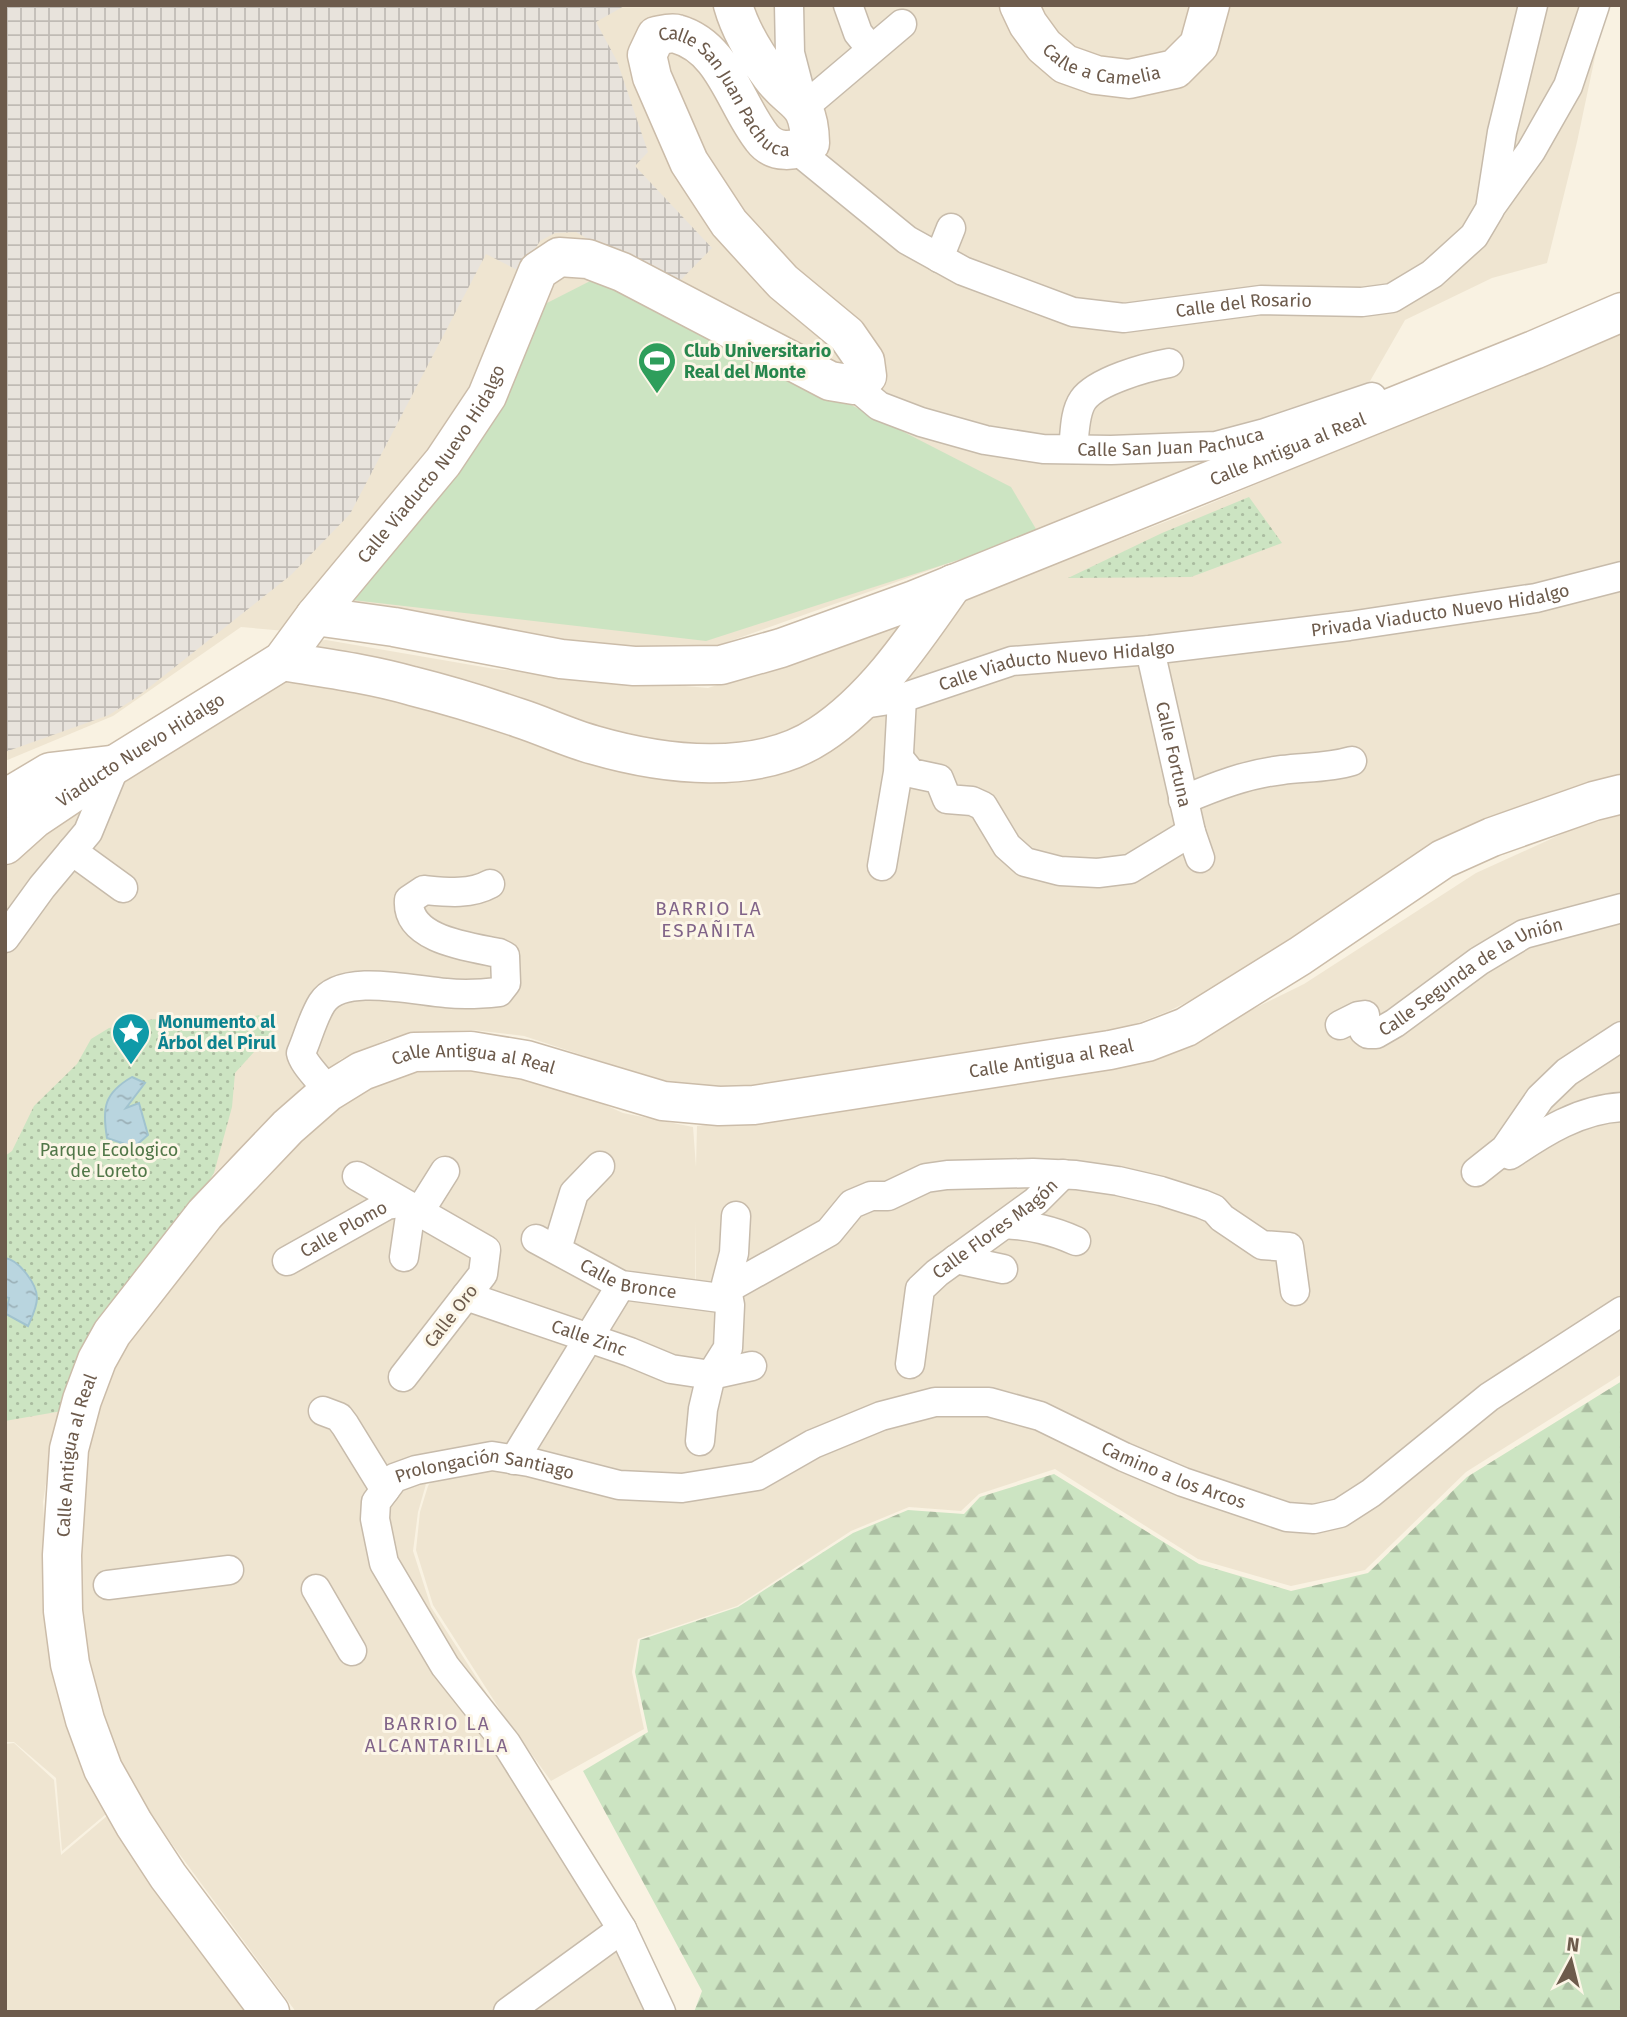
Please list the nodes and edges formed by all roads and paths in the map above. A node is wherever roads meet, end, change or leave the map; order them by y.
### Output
1 (733, 5) edge
2 (789, 5) edge
3 (848, 5) edge
4 (1020, 5) edge
5 (1210, 5) edge
6 (1533, 5) edge
7 (1595, 5) edge
8 (902, 24) dead end
9 (871, 50) junction
10 (804, 107) junction
11 (797, 150) junction
12 (1490, 209) junction
13 (951, 228) dead end
14 (559, 257) joint
15 (939, 258) junction
16 (1622, 312) edge
17 (1169, 363) dead end
18 (1443, 365) dead end
19 (854, 385) junction
20 (1073, 449) junction
21 (1622, 576) edge
22 (953, 584) junction
23 (315, 616) junction
24 (1258, 635) joint
25 (1150, 650) junction
26 (282, 661) junction
27 (901, 698) junction
28 (857, 705) junction
29 (899, 758) junction
30 (1352, 761) dead end
31 (116, 764) junction
32 (1622, 794) edge
33 (5, 799) edge
34 (1183, 800) junction
35 (1191, 831) junction
36 (5, 845) edge
37 (72, 851) junction
38 (1200, 858) dead end
39 (882, 866) dead end
40 (490, 884) dead end
41 (122, 888) dead end
42 (1622, 908) edge
43 (5, 938) edge
44 (1340, 1025) dead end
45 (1622, 1035) edge
46 (328, 1092) junction
47 (1622, 1107) edge
48 (600, 1166) dead end
49 (445, 1171) dead end
50 (1063, 1174) junction
51 (357, 1176) dead end
52 (410, 1208) junction
53 (736, 1216) dead end
54 (1005, 1224) junction
55 (1076, 1241) dead end
56 (404, 1257) dead end
57 (956, 1259) junction
58 (287, 1261) dead end
59 (1003, 1269) dead end
60 (621, 1285) junction
61 (1295, 1291) dead end
62 (727, 1294) junction
63 (466, 1296) junction
64 (1622, 1311) edge
65 (587, 1339) junction
66 (910, 1364) dead end
67 (752, 1366) dead end
68 (710, 1375) junction
69 (403, 1377) dead end
70 (323, 1411) dead end
71 (700, 1441) dead end
72 (514, 1460) junction
73 (682, 1488) joint
74 (385, 1490) junction
75 (229, 1570) dead end
76 (108, 1585) dead end
77 (316, 1589) dead end
78 (352, 1651) dead end
79 (622, 1928) junction
80 (270, 2012) edge
81 (509, 2012) edge
82 (661, 2012) edge

1 - 10 main road
2 - 10 street
3 - 9 street
4 - 5 main road, Calle a Camelia
6 - 12 street, Calle del Rosario
7 - 12 street
8 - 9 street
9 - 10 street
10 - 11 main road, Calle San Juan Pachuca
11 - 15 street, Calle del Rosario
11 - 19 main road, Calle San Juan Pachuca
12 - 15 street, Calle del Rosario
13 - 15 street
14 - 19 main road, Calle San Juan Pachuca
14 - 23 main road, Calle Viaducto Nuevo Hidalgo
16 - 22 main road, Calle Antigua al Real
17 - 20 street
18 - 20 street, Calle San Juan Pachuca
19 - 20 street, Calle San Juan Pachuca
21 - 24 street, Privada Viaducto Nuevo Hidalgo
22 - 23 main road, Calle Antigua al Real
22 - 28 main road
23 - 26 main road, Calle Viaducto Nuevo Hidalgo
24 - 25 street, Calle Viaducto Nuevo Hidalgo
25 - 27 street, Calle Viaducto Nuevo Hidalgo
25 - 34 street, Calle Fortuna
26 - 28 main road
26 - 31 main road, Viaducto Nuevo Hidalgo
27 - 28 street, Calle Viaducto Nuevo Hidalgo
27 - 29 street
29 - 35 street
29 - 39 street
30 - 34 street
31 - 33 main road
31 - 36 main road, Viaducto Nuevo Hidalgo
31 - 37 street
32 - 46 main road, Calle Antigua al Real
34 - 35 street, Calle Fortuna
35 - 38 street, Calle Fortuna
37 - 41 street
37 - 43 street
40 - 46 street
42 - 44 street, Calle Segunda de la Unión
45 - 47 street
46 - 80 main road, Calle Antigua al Real
48 - 60 street, Calle Bronce
49 - 52 street
50 - 54 street, Calle Flores Magón
50 - 61 street
50 - 62 street
51 - 52 street
52 - 56 street
52 - 58 street, Calle Plomo
52 - 63 street, Calle Oro
53 - 62 street
54 - 55 street
54 - 57 street, Calle Flores Magón
57 - 59 street
57 - 66 street, Calle Flores Magón
60 - 62 street, Calle Bronce
60 - 65 street
62 - 68 street
63 - 65 street, Calle Zinc
63 - 69 street, Calle Oro
64 - 73 street, Camino a los Arcos
65 - 68 street, Calle Zinc
65 - 72 street
67 - 68 street
68 - 71 street
70 - 74 street
72 - 73 street, Prolongación Santiago
72 - 74 street, Prolongación Santiago
74 - 79 street, Prolongación Santiago
75 - 76 street
77 - 78 street
79 - 81 street
79 - 82 street, Prolongación Santiago

